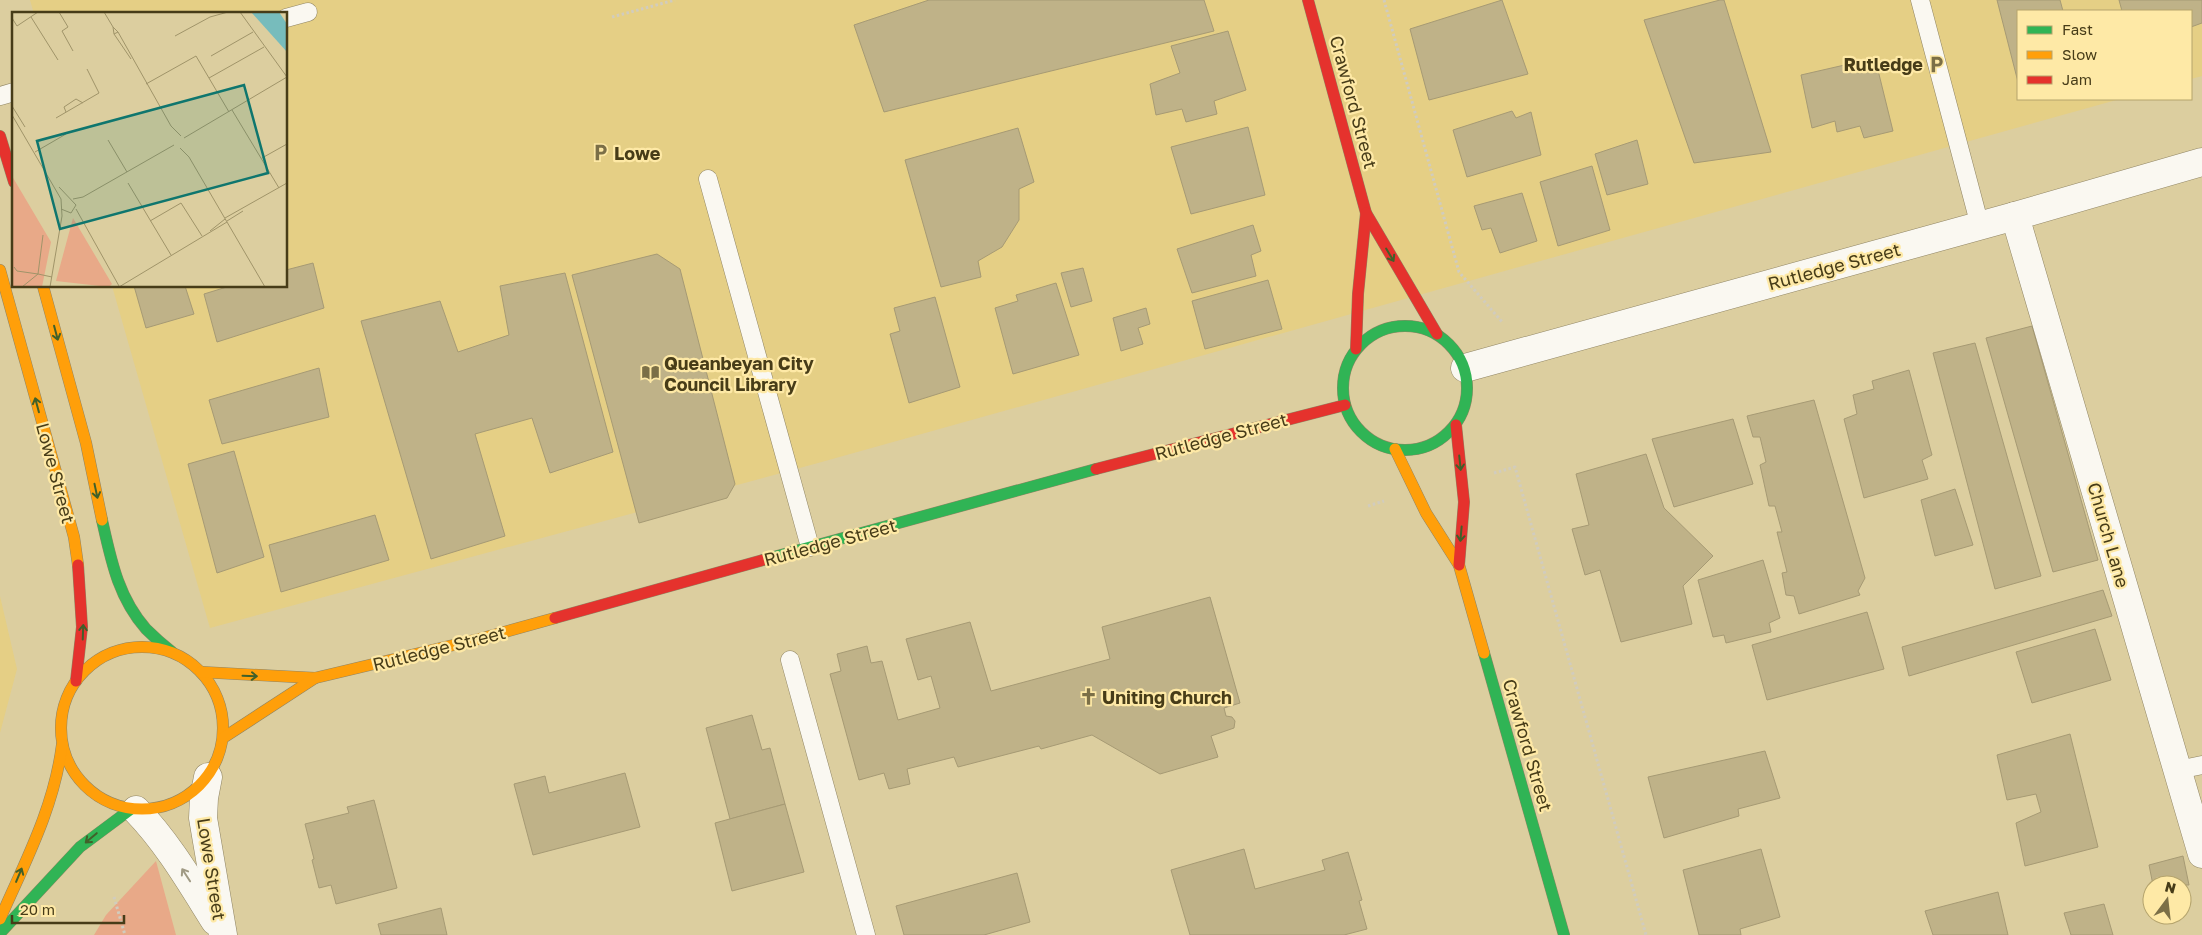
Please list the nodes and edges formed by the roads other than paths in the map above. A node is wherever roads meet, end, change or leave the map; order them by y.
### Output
1 (1308, 0) edge
2 (1920, 0) edge
3 (308, 12) dead end
4 (288, 17) edge
5 (0, 136) edge
6 (2202, 162) edge
7 (12, 175) edge
8 (708, 179) dead end
9 (1366, 213) junction
10 (2015, 216) junction
11 (1980, 226) junction
12 (0, 270) edge
13 (44, 288) edge
14 (1437, 334) junction
15 (1356, 349) junction
16 (1465, 368) junction
17 (1345, 405) junction
18 (1456, 425) junction
19 (1395, 449) junction
20 (810, 547) junction
21 (1459, 565) junction
22 (172, 652) junction
23 (790, 660) dead end
24 (201, 672) junction
25 (315, 678) junction
26 (76, 680) junction
27 (223, 738) junction
28 (62, 745) junction
29 (2190, 768) edge
30 (208, 777) junction
31 (134, 809) junction
32 (2202, 854) edge
33 (0, 919) edge
34 (0, 933) edge
35 (222, 933) edge
36 (866, 935) edge
37 (1564, 935) edge

1 - 9 street, Crawford Street
2 - 11 lane
3 - 4 lane
5 - 7 street
6 - 10 street, Rutledge Street
8 - 20 lane
9 -> 14 street, Crawford Street
9 - 15 street, Crawford Street
10 - 11 street, Rutledge Street
10 - 29 street, Church Lane
11 - 16 street, Rutledge Street
26 -> 12 street, Lowe Street
13 -> 22 street, Lowe Street
14 - 15 street
14 - 16 street
15 - 17 street
16 - 18 street
17 - 19 street
17 - 20 street, Rutledge Street
18 - 19 street
18 -> 21 street, Crawford Street
19 - 21 street, Crawford Street
20 - 25 street, Rutledge Street
21 - 37 street, Crawford Street
22 - 24 street
22 - 26 street
23 - 36 lane
24 -> 25 street, Rutledge Street
24 - 27 street
25 - 27 street, Rutledge Street
26 - 28 street
27 - 30 street
28 - 31 street
33 -> 28 street
29 - 32 street, Church Lane
30 - 31 street
30 - 35 street, Lowe Street
31 -> 34 street
35 -> 31 street, Lowe Street

